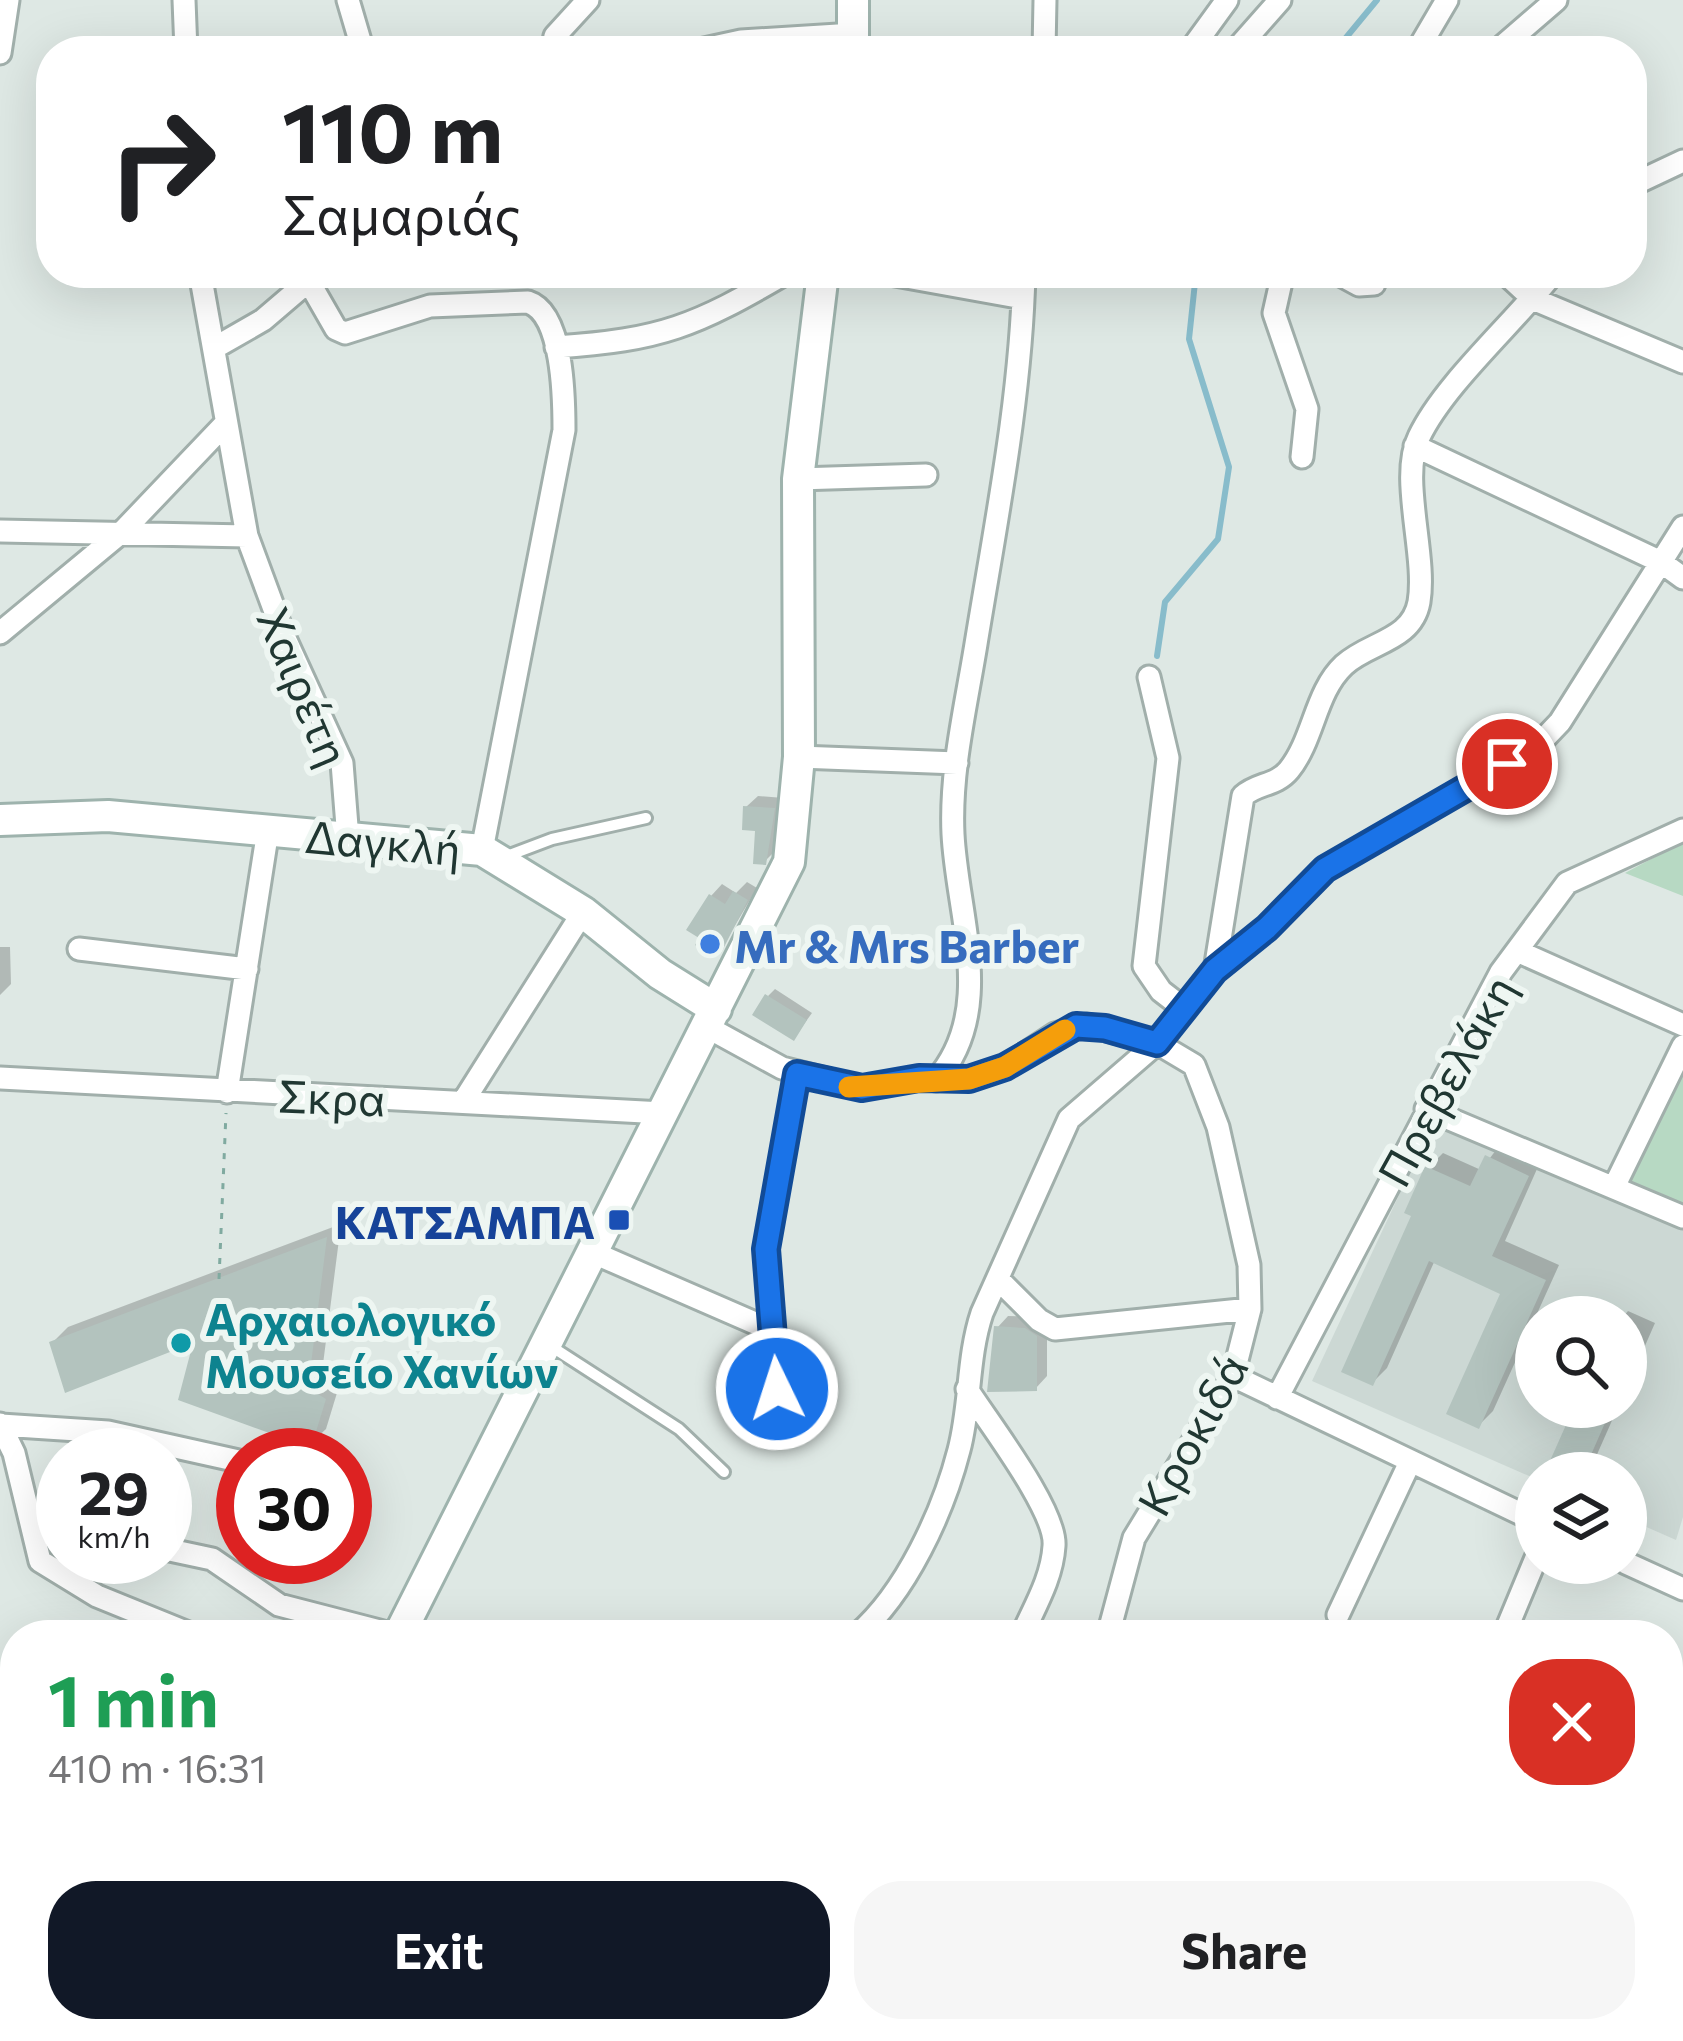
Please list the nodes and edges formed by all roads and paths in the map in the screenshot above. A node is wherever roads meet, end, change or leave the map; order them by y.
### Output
1 (8, 0) edge
2 (184, 0) edge
3 (348, 0) edge
4 (588, 0) edge
5 (853, 0) edge
6 (1045, 0) edge
7 (1227, 0) edge
8 (1280, 0) edge
9 (1448, 0) edge
10 (1556, 0) edge
11 (185, 36) edge
12 (359, 36) edge
13 (555, 36) edge
14 (854, 36) edge
15 (1044, 36) edge
16 (1201, 36) edge
17 (1248, 36) edge
18 (1426, 36) edge
19 (1514, 36) edge
20 (0, 53) edge
21 (1683, 161) edge
22 (1647, 178) edge
23 (203, 288) edge
24 (301, 288) edge
25 (318, 288) edge
26 (760, 288) edge
27 (821, 288) edge
28 (967, 288) edge
29 (1023, 288) edge
30 (1280, 288) edge
31 (1521, 288) edge
32 (1541, 288) edge
33 (1023, 298) junction
34 (1533, 299) junction
35 (215, 347) junction
36 (556, 347) junction
37 (1683, 362) edge
38 (225, 424) junction
39 (1415, 446) junction
40 (1302, 457) dead end
41 (926, 475) dead end
42 (798, 479) junction
43 (1683, 527) edge
44 (0, 530) edge
45 (123, 531) junction
46 (247, 536) junction
47 (1661, 562) junction
48 (1683, 578) edge
49 (0, 633) edge
50 (1149, 677) dead end
51 (799, 758) junction
52 (957, 763) junction
53 (646, 818) dead end
54 (0, 820) edge
55 (268, 830) junction
56 (1683, 830) edge
57 (348, 839) junction
58 (490, 854) junction
59 (583, 912) junction
60 (79, 949) dead end
61 (1517, 951) junction
62 (247, 969) junction
63 (1215, 970) junction
64 (1183, 1008) junction
65 (712, 1018) junction
66 (1683, 1025) edge
67 (1157, 1043) junction
68 (1683, 1046) edge
69 (797, 1074) junction
70 (0, 1078) edge
71 (935, 1080) junction
72 (227, 1092) junction
73 (463, 1102) junction
74 (1426, 1109) junction
75 (663, 1114) junction
76 (1614, 1186) junction
77 (1683, 1217) edge
78 (594, 1253) junction
79 (219, 1279) dead end
80 (1000, 1280) junction
81 (1250, 1310) junction
82 (773, 1331) junction
83 (549, 1346) junction
84 (1232, 1376) junction
85 (967, 1389) junction
86 (1277, 1397) junction
87 (1, 1424) edge
88 (765, 1426) dead end
89 (216, 1456) edge
90 (1410, 1462) junction
91 (724, 1472) dead end
92 (1515, 1512) edge
93 (192, 1555) edge
94 (1647, 1573) edge
95 (1525, 1584) edge
96 (1683, 1589) edge
97 (1338, 1615) dead end
98 (156, 1620) edge
99 (338, 1620) edge
100 (405, 1620) edge
101 (870, 1620) edge
102 (1029, 1620) edge
103 (1112, 1620) edge
104 (1510, 1620) edge

1 - 20 street
2 - 11 street
3 - 12 street
4 - 13 street
5 - 14 main road
6 - 15 street
7 - 16 street
8 - 17 street
9 - 18 street
10 - 19 street
21 - 22 street
23 - 35 street, Χαιρέτη
24 - 35 street
25 - 36 street
26 - 36 street
27 - 42 main road
28 - 33 street
29 - 33 street
30 - 40 street
31 - 34 street
32 - 34 street
33 - 52 street
34 - 37 street
34 - 39 street
35 - 38 street, Χαιρέτη
36 - 58 street
38 - 45 street
38 - 46 street, Χαιρέτη
39 - 47 street
39 - 63 street
41 - 42 street
42 - 51 main road
43 - 47 street
44 - 45 street
45 - 46 street
45 - 49 street
46 - 57 street, Χαιρέτη
47 - 48 street
47 - 63 street
50 - 64 street
51 - 52 street
51 - 65 main road
52 - 71 street
53 - 58 lane
54 - 55 main road, Δαγκλή
55 - 57 main road, Δαγκλή
55 - 62 street
56 - 61 street, Πρεβελάκη
57 - 58 main road, Δαγκλή
58 - 59 main road, Δαγκλή
59 - 65 main road, Δαγκλή
59 - 73 street
60 - 62 street
61 - 66 street
61 - 74 street, Πρεβελάκη
62 - 72 street
63 - 64 street
64 - 67 street
65 - 69 street
65 - 75 main road
67 - 71 street
67 - 80 street
67 - 81 street, Κροκιδά
68 - 76 street
69 - 71 street
69 - 82 street
70 - 72 street, Σκρα
72 - 73 street, Σκρα
72 - 79 path
73 - 75 street, Σκρα
74 - 76 street
74 - 86 street, Πρεβελάκη
75 - 78 main road
76 - 77 street
78 - 82 street
78 - 83 main road
80 - 81 street
80 - 85 street
81 - 84 street, Κροκιδά
82 - 88 street
83 - 91 lane
83 - 100 main road
84 - 86 street
84 - 103 street, Κροκιδά
85 - 101 street
85 - 102 street
86 - 90 street
87 - 89 street
87 - 98 street
90 - 92 street
90 - 97 street
93 - 99 street
94 - 96 street
95 - 104 street

